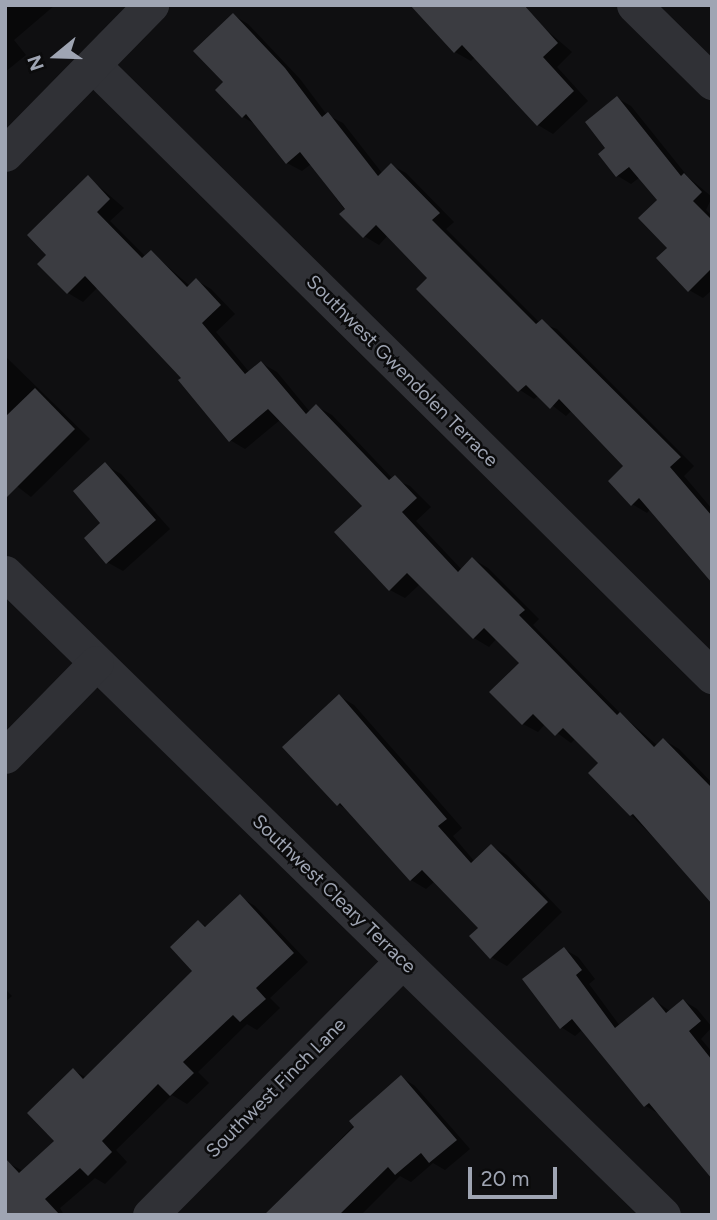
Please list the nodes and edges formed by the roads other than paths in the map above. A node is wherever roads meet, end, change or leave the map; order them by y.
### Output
1 (151, 5) edge
2 (634, 5) edge
3 (93, 65) junction
4 (712, 82) edge
5 (5, 154) edge
6 (5, 573) edge
7 (96, 663) junction
8 (712, 677) edge
9 (5, 756) edge
10 (402, 961) junction
11 (150, 1215) edge
12 (663, 1215) edge

1 - 3 street
2 - 4 street
3 - 5 street
3 - 8 street, Southwest Gwendolen Terrace
6 - 7 street, Southwest Cleary Terrace
7 - 9 street
7 - 10 street, Southwest Cleary Terrace
10 - 11 street, Southwest Finch Lane
10 - 12 street, Southwest Cleary Terrace

